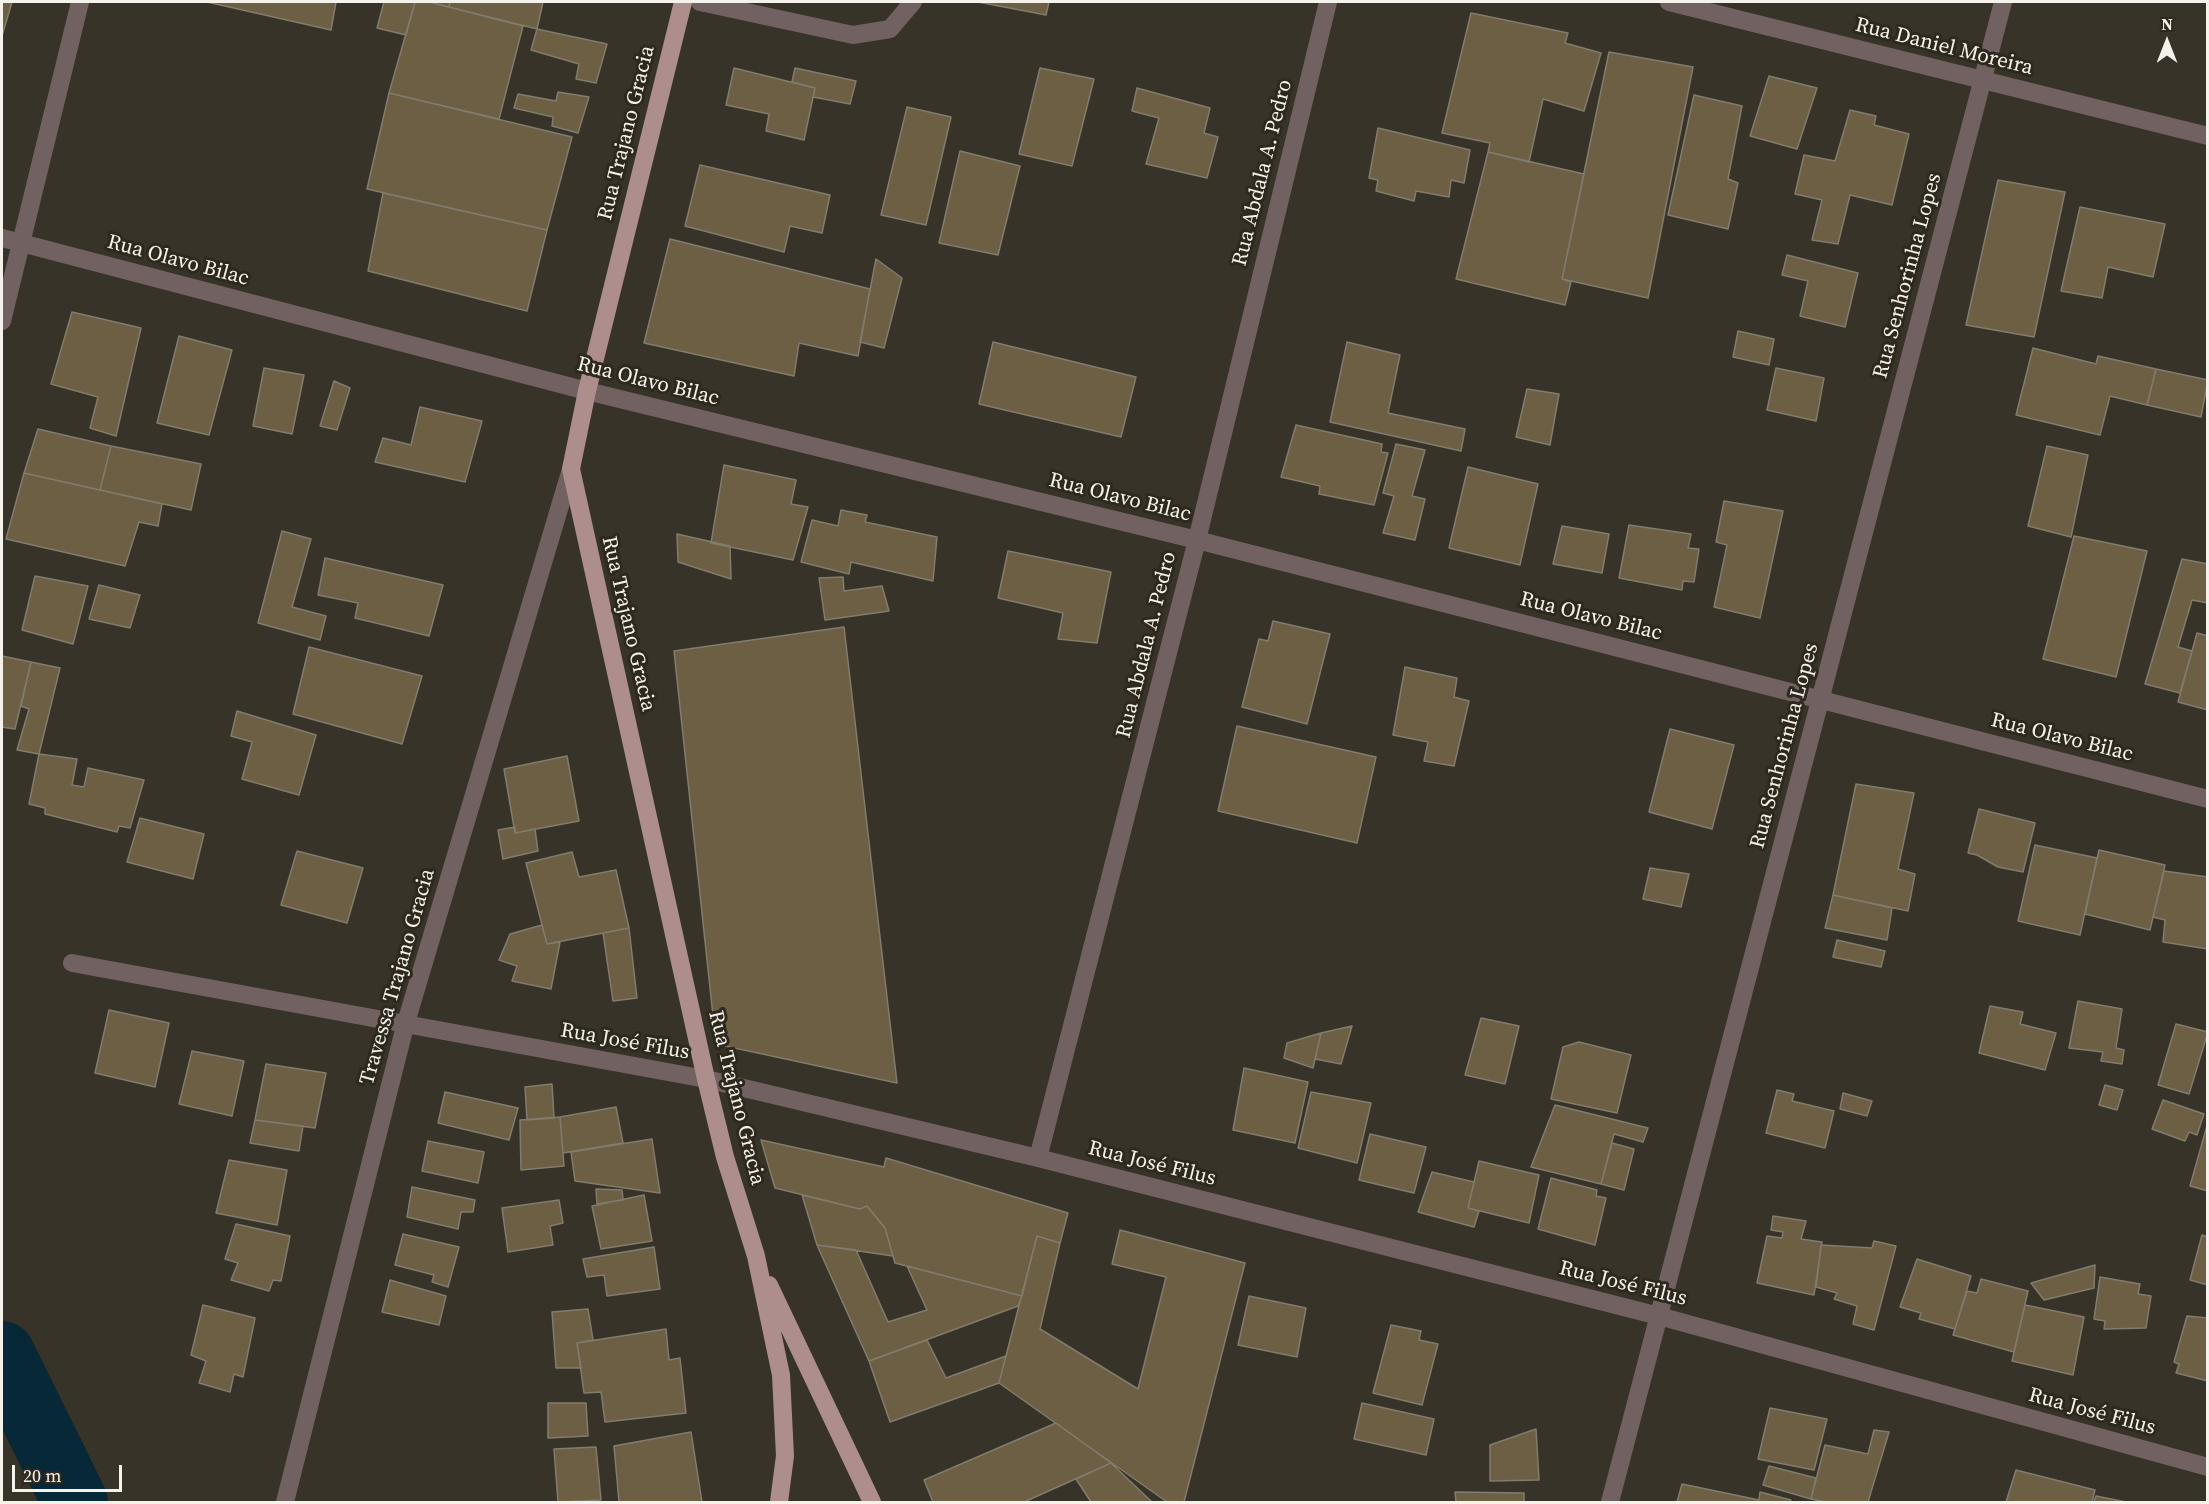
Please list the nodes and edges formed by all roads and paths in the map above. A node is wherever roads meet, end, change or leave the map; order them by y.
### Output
1 (80, 2) edge
2 (683, 2) edge
3 (700, 2) edge
4 (913, 2) edge
5 (1328, 2) edge
6 (1669, 2) edge
7 (2003, 2) edge
8 (1983, 80) junction
9 (2208, 136) edge
10 (2, 238) edge
11 (21, 243) junction
12 (2, 321) edge
13 (587, 391) junction
14 (571, 469) junction
15 (1197, 540) junction
16 (1821, 699) junction
17 (2208, 799) edge
18 (72, 963) dead end
19 (405, 1026) junction
20 (706, 1079) junction
21 (1038, 1158) junction
22 (756, 1256) junction
23 (1659, 1316) junction
24 (2208, 1467) edge
25 (285, 1503) edge
26 (779, 1503) edge
27 (872, 1503) edge
28 (1610, 1503) edge

1 - 11 street
2 - 13 main road, Rua Trajano Gracia
3 - 4 street
5 - 15 street, Rua Abdala A. Pedro
6 - 8 street, Rua Daniel Moreira
7 - 8 street, Rua Senhorinha Lopes
8 - 9 street, Rua Daniel Moreira
8 - 16 street, Rua Senhorinha Lopes
10 - 11 street, Rua Olavo Bilac
11 - 12 street
11 - 13 street, Rua Olavo Bilac
13 - 14 main road, Rua Trajano Gracia
13 - 15 street, Rua Olavo Bilac
14 - 19 street, Travessa Trajano Gracia
14 - 20 main road, Rua Trajano Gracia
15 - 16 street, Rua Olavo Bilac
15 - 21 street, Rua Abdala A. Pedro
16 - 17 street, Rua Olavo Bilac
16 - 23 street, Rua Senhorinha Lopes
18 - 19 street, Rua José Filus
19 - 20 street, Rua José Filus
19 - 25 street, Travessa Trajano Gracia
20 - 21 street, Rua José Filus
20 - 22 main road, Rua Trajano Gracia
21 - 23 street, Rua José Filus
22 - 26 main road, Rua Trajano Gracia
22 - 27 main road, Rua Trajano Gracia
23 - 24 street, Rua José Filus
23 - 28 street, Rua Senhorinha Lopes

